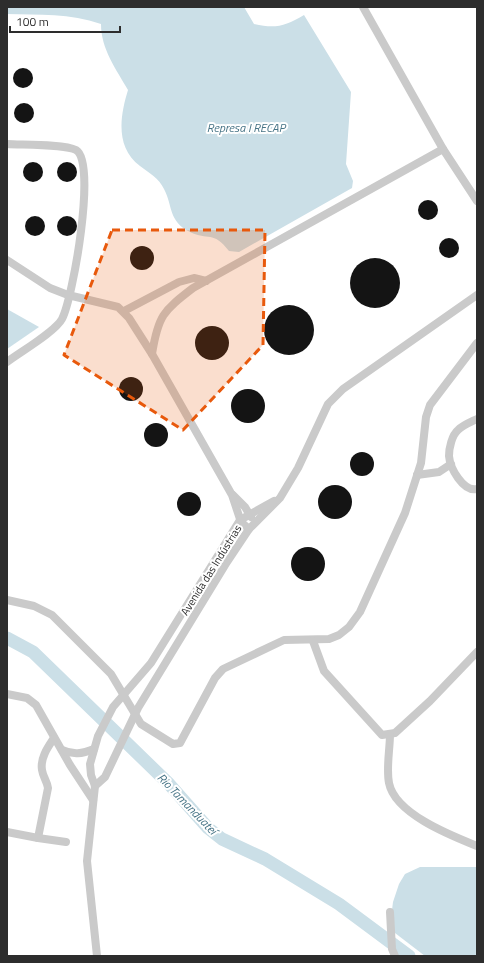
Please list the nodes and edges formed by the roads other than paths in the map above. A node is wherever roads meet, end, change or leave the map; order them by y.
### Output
1 (363, 7) edge
2 (7, 144) edge
3 (443, 149) junction
4 (477, 202) edge
5 (7, 260) edge
6 (206, 281) junction
7 (68, 295) junction
8 (477, 295) edge
9 (124, 311) junction
10 (477, 343) edge
11 (152, 354) junction
12 (7, 362) edge
13 (477, 419) edge
14 (451, 464) junction
15 (417, 475) junction
16 (477, 489) edge
17 (232, 495) junction
18 (280, 498) junction
19 (249, 514) junction
20 (240, 520) junction
21 (251, 526) junction
22 (7, 600) edge
23 (313, 641) junction
24 (477, 652) edge
25 (11, 694) edge
26 (123, 694) junction
27 (134, 715) junction
28 (390, 734) junction
29 (54, 738) junction
30 (94, 749) junction
31 (62, 750) junction
32 (95, 786) junction
33 (93, 800) junction
34 (7, 832) edge
35 (38, 838) junction
36 (66, 842) dead end
37 (477, 846) edge
38 (390, 912) dead end
39 (393, 952) edge
40 (97, 956) edge

1 - 3 lane
2 - 7 lane
3 - 4 lane
3 - 6 lane
5 - 7 lane
6 - 9 lane
6 - 11 lane
7 - 9 lane
7 - 12 lane
8 - 18 lane, Avenida das Indústrias
9 - 11 lane
10 - 15 lane
11 - 17 lane
13 - 14 lane
14 - 15 lane
14 - 16 lane
15 - 23 lane
17 - 19 lane
17 - 20 lane
18 - 19 lane
18 - 21 lane, Avenida das Indústrias
19 - 20 lane
19 - 21 lane
20 - 21 lane
20 - 26 lane, Avenida das Indústrias
21 - 27 lane, Avenida das Indústrias
22 - 26 lane
23 - 27 lane
23 - 28 lane
24 - 28 lane
25 - 29 lane
26 - 27 lane
26 - 30 lane, Avenida das Indústrias
27 - 32 lane, Avenida das Indústrias
28 - 37 lane
29 - 31 lane
29 - 35 lane
30 - 31 lane
30 - 32 lane, Avenida das Indústrias
31 - 33 lane
32 - 33 lane, Avenida das Indústrias
33 - 40 lane, Avenida das Indústrias
34 - 35 lane
35 - 36 lane
38 - 39 lane

